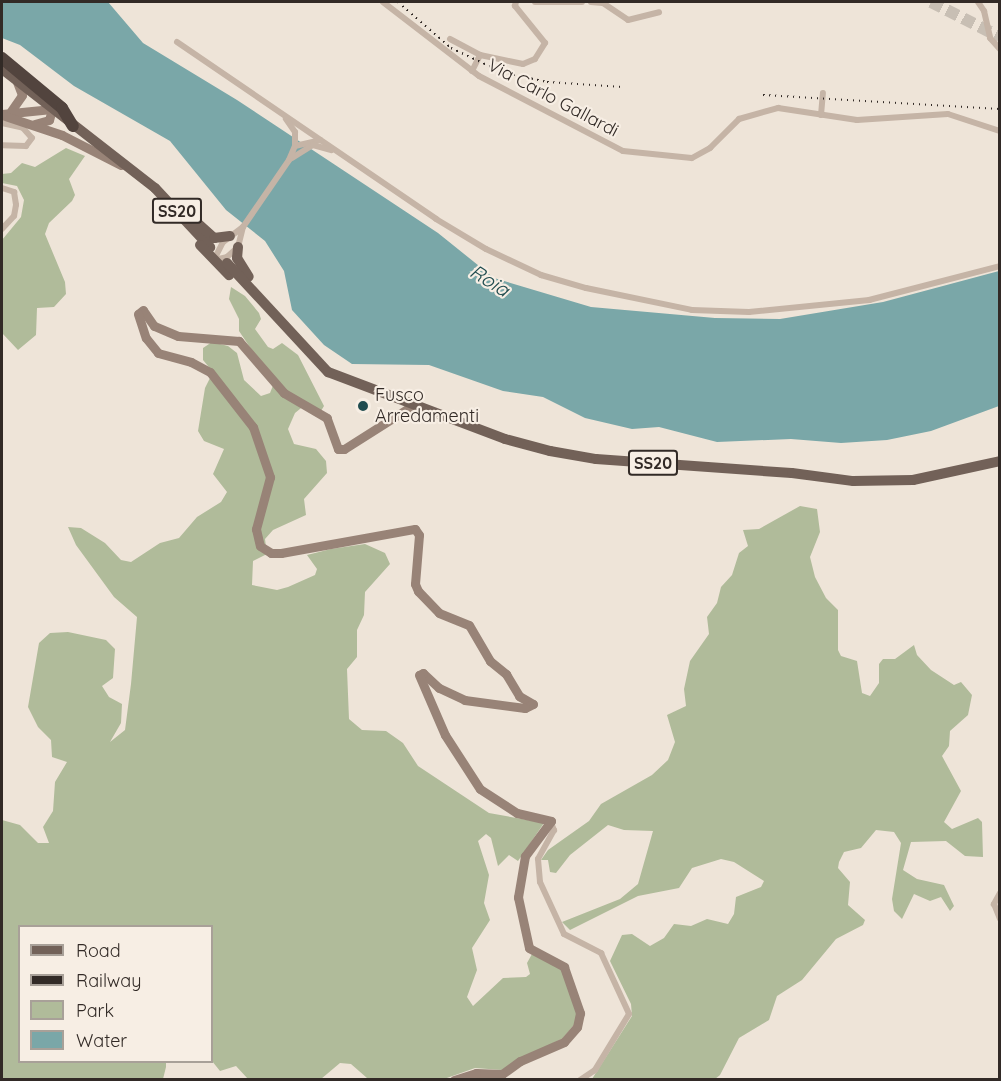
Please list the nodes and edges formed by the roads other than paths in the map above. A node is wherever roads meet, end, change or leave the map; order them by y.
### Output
1 (383, 2) edge
2 (516, 2) edge
3 (535, 2) edge
4 (582, 2) edge
5 (591, 2) edge
6 (978, 2) edge
7 (658, 12) dead end
8 (450, 39) dead end
9 (177, 42) dead end
10 (999, 49) edge
11 (480, 55) junction
12 (2, 58) edge
13 (2, 69) edge
14 (472, 71) junction
15 (16, 80) junction
16 (823, 93) dead end
17 (52, 109) junction
18 (5, 113) edge
19 (821, 115) junction
20 (284, 117) junction
21 (2, 123) edge
22 (34, 124) junction
23 (73, 126) junction
24 (306, 129) junction
25 (999, 131) edge
26 (322, 140) junction
27 (310, 143) junction
28 (2, 146) edge
29 (298, 148) junction
30 (335, 152) junction
31 (130, 170) junction
32 (141, 177) junction
33 (2, 188) edge
34 (243, 227) junction
35 (2, 229) edge
36 (225, 239) junction
37 (210, 247) dead end
38 (234, 255) junction
39 (214, 260) junction
40 (999, 266) edge
41 (321, 366) junction
42 (415, 404) junction
43 (999, 461) edge
44 (551, 823) junction
45 (999, 893) edge
46 (999, 920) edge
47 (454, 1080) edge
48 (580, 1080) edge

1 - 14 street, Via Carlo Gallardi
2 - 11 street
3 - 4 street
5 - 7 street
6 - 10 street
8 - 11 street
9 - 20 street
11 - 14 street
12 - 23 highway
13 - 15 main road, SS20
14 - 19 street, Via Carlo Gallardi
15 - 17 main road, SS20
15 - 18 main road
16 - 19 street
17 - 18 main road
17 - 22 main road
17 - 23 main road, SS20
18 - 22 main road
19 - 25 street, Via Carlo Gallardi
20 - 24 street
20 - 29 street
21 - 28 street
22 - 31 main road
23 - 31 main road, SS20
24 - 26 street
24 - 27 street
26 - 27 street
26 - 30 street
27 - 29 street
27 - 30 street
29 - 34 street
30 - 40 street
31 - 32 main road, SS20
32 - 36 main road
32 - 37 main road, SS20
32 - 39 main road
33 - 35 street
34 - 36 street
34 - 38 street
36 - 39 street
38 - 39 street
38 - 41 main road
39 - 41 main road
41 - 42 main road, SS20
42 - 43 main road, SS20
42 - 44 main road
44 - 47 main road
44 - 48 street
45 - 46 street

